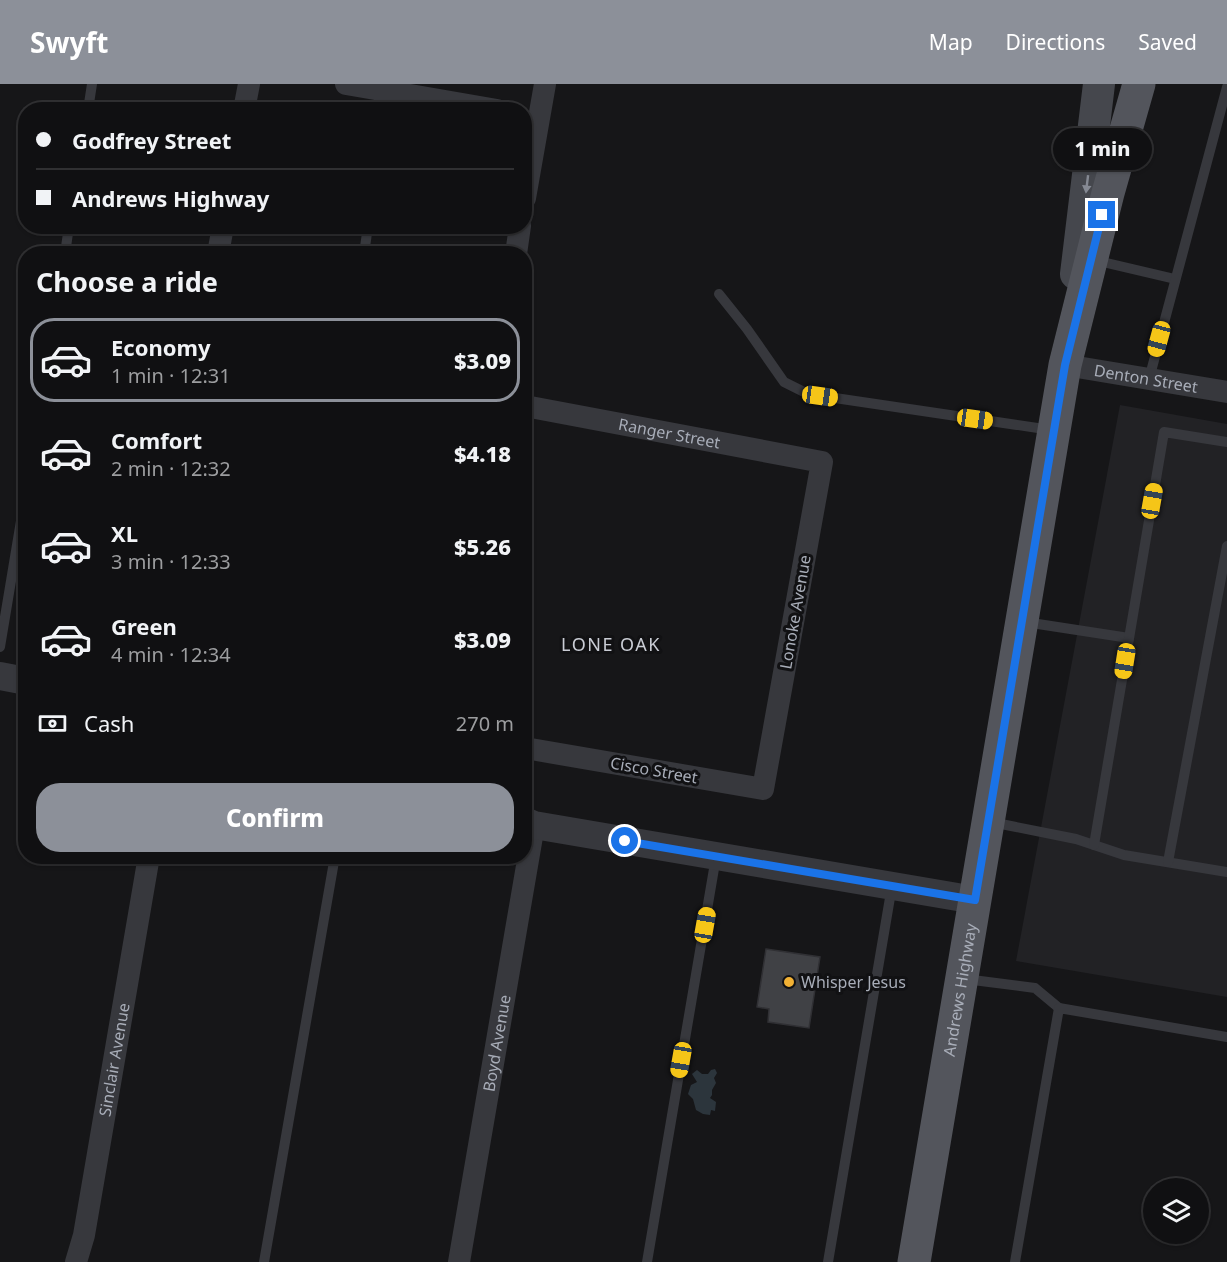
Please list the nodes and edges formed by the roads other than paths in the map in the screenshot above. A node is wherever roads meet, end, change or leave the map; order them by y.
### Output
1 (92, 84) edge
2 (249, 84) edge
3 (346, 84) edge
4 (545, 84) edge
5 (1099, 84) edge
6 (1139, 84) edge
7 (1227, 87) edge
8 (388, 100) edge
9 (89, 102) edge
10 (246, 102) edge
11 (410, 102) edge
12 (532, 115) edge
13 (1085, 258) junction
14 (1175, 279) junction
15 (719, 294) dead end
16 (1065, 365) junction
17 (1149, 379) junction
18 (1227, 392) edge
19 (532, 407) edge
20 (1054, 430) junction
21 (1227, 442) edge
22 (814, 462) joint
23 (18, 539) edge
24 (1227, 546) edge
25 (1022, 621) junction
26 (1129, 638) junction
27 (0, 647) edge
28 (0, 676) edge
29 (18, 679) edge
30 (532, 749) edge
31 (768, 770) joint
32 (988, 821) junction
33 (532, 823) edge
34 (1094, 845) junction
35 (716, 857) junction
36 (1168, 862) junction
37 (148, 864) edge
38 (334, 864) edge
39 (523, 864) edge
40 (1227, 872) edge
41 (892, 886) junction
42 (975, 900) junction
43 (961, 979) junction
44 (1059, 1008) junction
45 (1227, 1036) edge
46 (76, 1262) edge
47 (264, 1262) edge
48 (459, 1262) edge
49 (646, 1262) edge
50 (828, 1262) edge
51 (914, 1262) edge
52 (1015, 1262) edge

1 - 9 lane
2 - 10 street
3 - 8 street
4 - 12 street
5 -> 13 main road
6 - 13 main road, Andrews Highway
7 - 14 lane
8 - 11 street
13 - 14 lane
13 - 16 main road, Andrews Highway
14 - 17 lane
15 - 20 lane
16 - 17 street, Denton Street
16 - 20 main road, Andrews Highway
17 - 18 street, Denton Street
19 - 22 street, Ranger Street
20 - 25 main road, Andrews Highway
21 - 26 lane
22 - 31 street, Lonoke Avenue
23 - 27 lane
24 - 36 lane
25 - 26 lane
25 - 32 main road, Andrews Highway
26 - 34 lane
28 - 29 street
30 - 31 street, Cisco Street
32 - 34 lane
32 - 42 main road, Andrews Highway
33 - 35 street
34 - 36 lane
35 - 41 street
35 - 49 lane
36 - 40 lane
37 - 46 street, Sinclair Avenue
38 - 47 lane
39 - 48 street, Boyd Avenue
41 - 42 street
41 - 50 lane
42 - 43 main road, Andrews Highway
43 - 44 lane
43 - 51 main road, Andrews Highway
44 - 45 lane
44 - 52 lane

